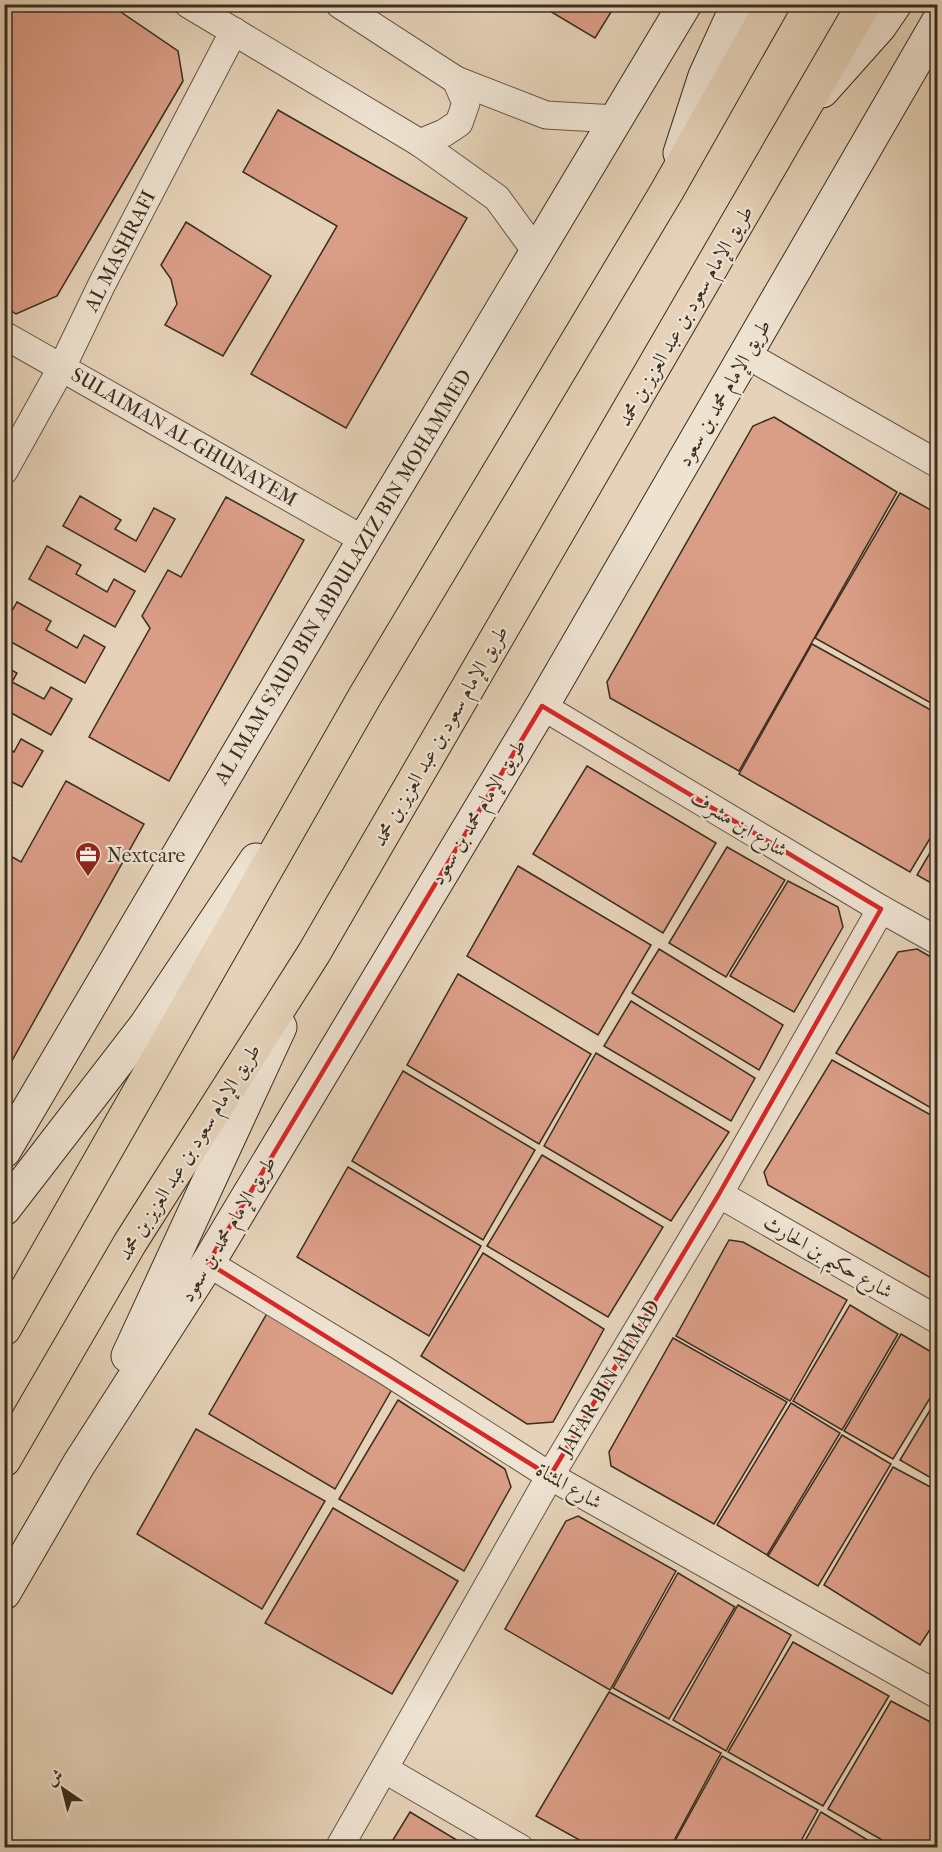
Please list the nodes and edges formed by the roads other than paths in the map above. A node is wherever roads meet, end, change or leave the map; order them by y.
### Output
1 (188, 4) edge
2 (339, 4) edge
3 (685, 4) edge
4 (738, 4) edge
5 (773, 4) edge
6 (864, 4) edge
7 (895, 4) edge
8 (938, 22) edge
9 (234, 31) junction
10 (456, 80) junction
11 (801, 115) junction
12 (616, 119) junction
13 (420, 143) junction
14 (667, 191) junction
15 (537, 253) junction
16 (4, 335) edge
17 (747, 355) junction
18 (62, 367) junction
19 (938, 464) edge
20 (4, 471) edge
21 (364, 540) junction
22 (365, 696) junction
23 (542, 706) junction
24 (881, 909) junction
25 (938, 941) edge
26 (314, 953) junction
27 (4, 1151) edge
28 (719, 1194) junction
29 (4, 1209) edge
30 (208, 1263) junction
31 (938, 1320) edge
32 (4, 1329) edge
33 (4, 1460) edge
34 (79, 1464) junction
35 (550, 1476) junction
36 (4, 1593) edge
37 (938, 1695) edge
38 (384, 1769) junction
39 (339, 1848) edge
40 (520, 1848) edge

1 - 9 street
2 - 10 street
3 - 12 street, AL IMAM S'AUD BIN ABDULAZIZ BIN MOHAMMED
4 - 14 street
5 - 14 main road
6 - 11 main road, طريق الإمام سعود بن عبد العزيز بن محمد
7 - 11 street
8 - 17 street, طريق الإمام محمد بن سعود
9 - 13 street
9 - 18 street, AL MASHRAFI
10 - 12 street
10 - 13 street
11 - 26 main road, طريق الإمام سعود بن عبد العزيز بن محمد
12 - 15 street, AL IMAM S'AUD BIN ABDULAZIZ BIN MOHAMMED
13 - 15 street
14 - 22 main road
15 - 21 street, AL IMAM S'AUD BIN ABDULAZIZ BIN MOHAMMED
16 - 18 street, SULAIMAN AL-GHUNAYEM
17 - 19 street
17 - 23 street, طريق الإمام محمد بن سعود
18 - 20 street, AL MASHRAFI
18 - 21 street, SULAIMAN AL-GHUNAYEM
21 - 27 street, AL IMAM S'AUD BIN ABDULAZIZ BIN MOHAMMED
22 - 29 street
22 - 32 main road
23 - 24 street, شارع ابن مشرف
23 - 30 street, طريق الإمام محمد بن سعود
24 - 25 street, شارع ابن مشرف
24 - 28 street, JAFAR BIN AHMAD
26 - 33 main road, طريق الإمام سعود بن عبد العزيز بن محمد
26 - 34 street
28 - 31 street, شارع حكيم بن الحارث
28 - 35 street, JAFAR BIN AHMAD
30 - 34 street, طريق الإمام محمد بن سعود
30 - 35 street, شارع المثناة
34 - 36 street, طريق الإمام محمد بن سعود
35 - 37 street, شارع المثناة
35 - 38 street, JAFAR BIN AHMAD
38 - 39 street, JAFAR BIN AHMAD
38 - 40 street

